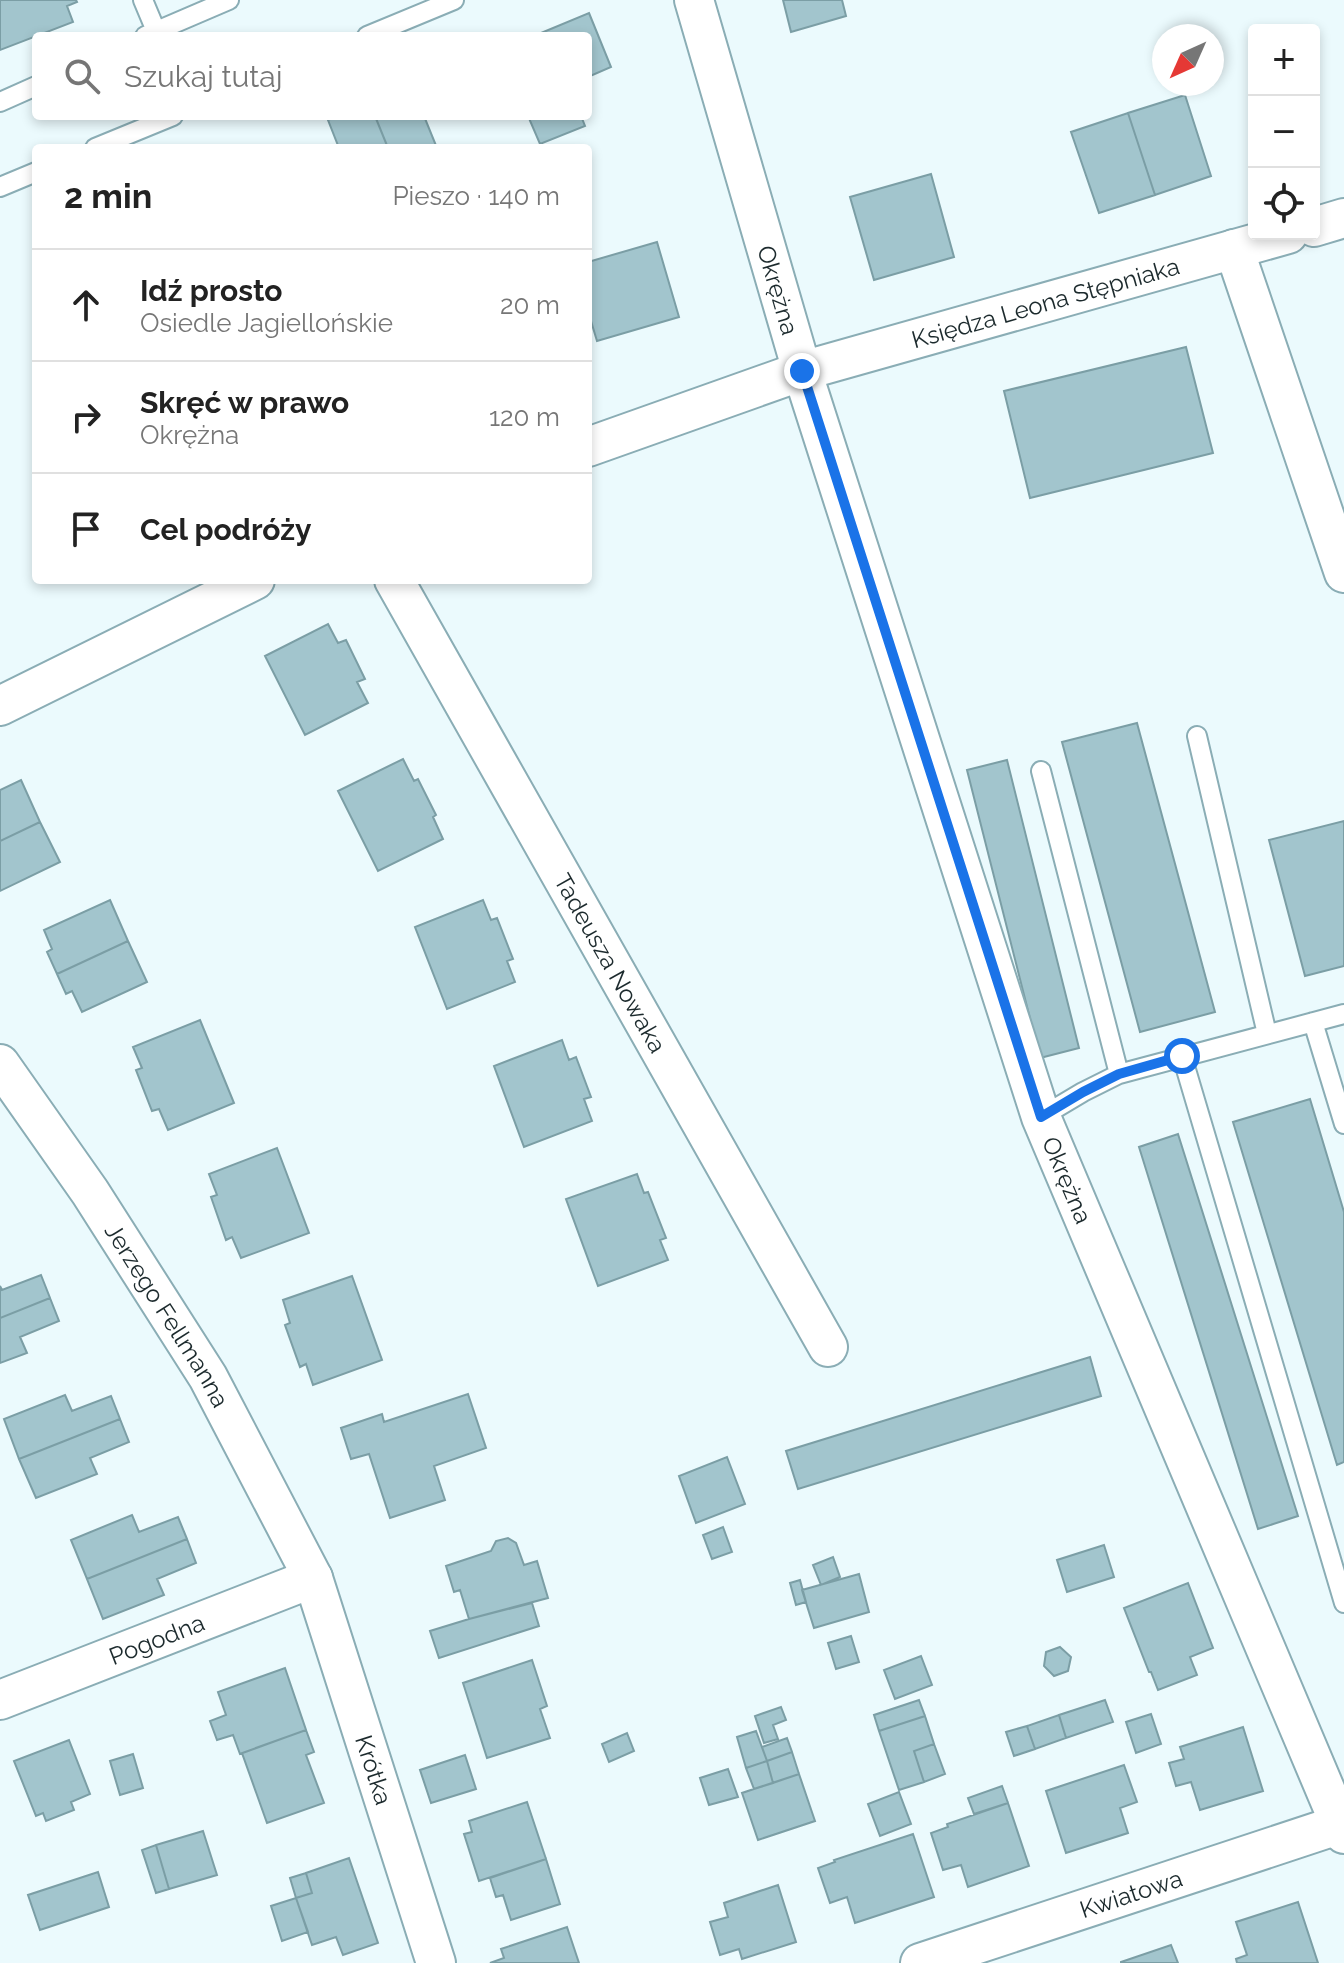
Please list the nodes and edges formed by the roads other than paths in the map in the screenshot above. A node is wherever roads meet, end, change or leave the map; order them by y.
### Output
1 (143, 0) edge
2 (229, 0) edge
3 (454, 0) edge
4 (694, 0) edge
5 (150, 32) edge
6 (155, 32) edge
7 (377, 32) edge
8 (32, 88) edge
9 (0, 102) edge
10 (163, 120) edge
11 (105, 144) edge
12 (32, 174) edge
13 (0, 187) edge
14 (1344, 218) edge
15 (1320, 225) edge
16 (1266, 240) edge
17 (1234, 249) junction
18 (802, 371) junction
19 (592, 446) edge
20 (1344, 573) edge
21 (247, 584) edge
22 (396, 584) edge
23 (0, 706) edge
24 (1197, 736) dead end
25 (1041, 771) dead end
26 (1344, 1014) edge
27 (1313, 1022) junction
28 (1267, 1034) junction
29 (1182, 1056) junction
30 (0, 1064) edge
31 (1119, 1074) junction
32 (1041, 1117) junction
33 (1344, 1124) edge
34 (828, 1347) dead end
35 (313, 1578) junction
36 (1344, 1603) edge
37 (0, 1700) edge
38 (1343, 1827) edge
39 (436, 1963) edge
40 (920, 1963) edge

1 - 5 lane
2 - 6 lane
3 - 7 lane
4 - 18 street, Okrężna
8 - 9 lane
10 - 11 lane
12 - 13 lane
14 - 15 street
16 - 17 street, Księdza Leona Stępniaka
17 - 18 street, Księdza Leona Stępniaka
17 - 20 street
18 - 19 street, Księdza Leona Stępniaka
18 - 32 street, Okrężna
21 - 23 street
22 - 34 street, Tadeusza Nowaka
24 - 28 lane
25 - 31 lane
26 - 27 lane
27 - 28 lane
27 - 33 lane
28 - 29 lane
29 - 31 lane
29 - 36 lane
30 - 35 street, Jerzego Fellmanna
31 - 32 lane
32 - 38 street, Okrężna
35 - 37 street, Pogodna
35 - 39 street, Krótka
38 - 40 street, Kwiatowa

